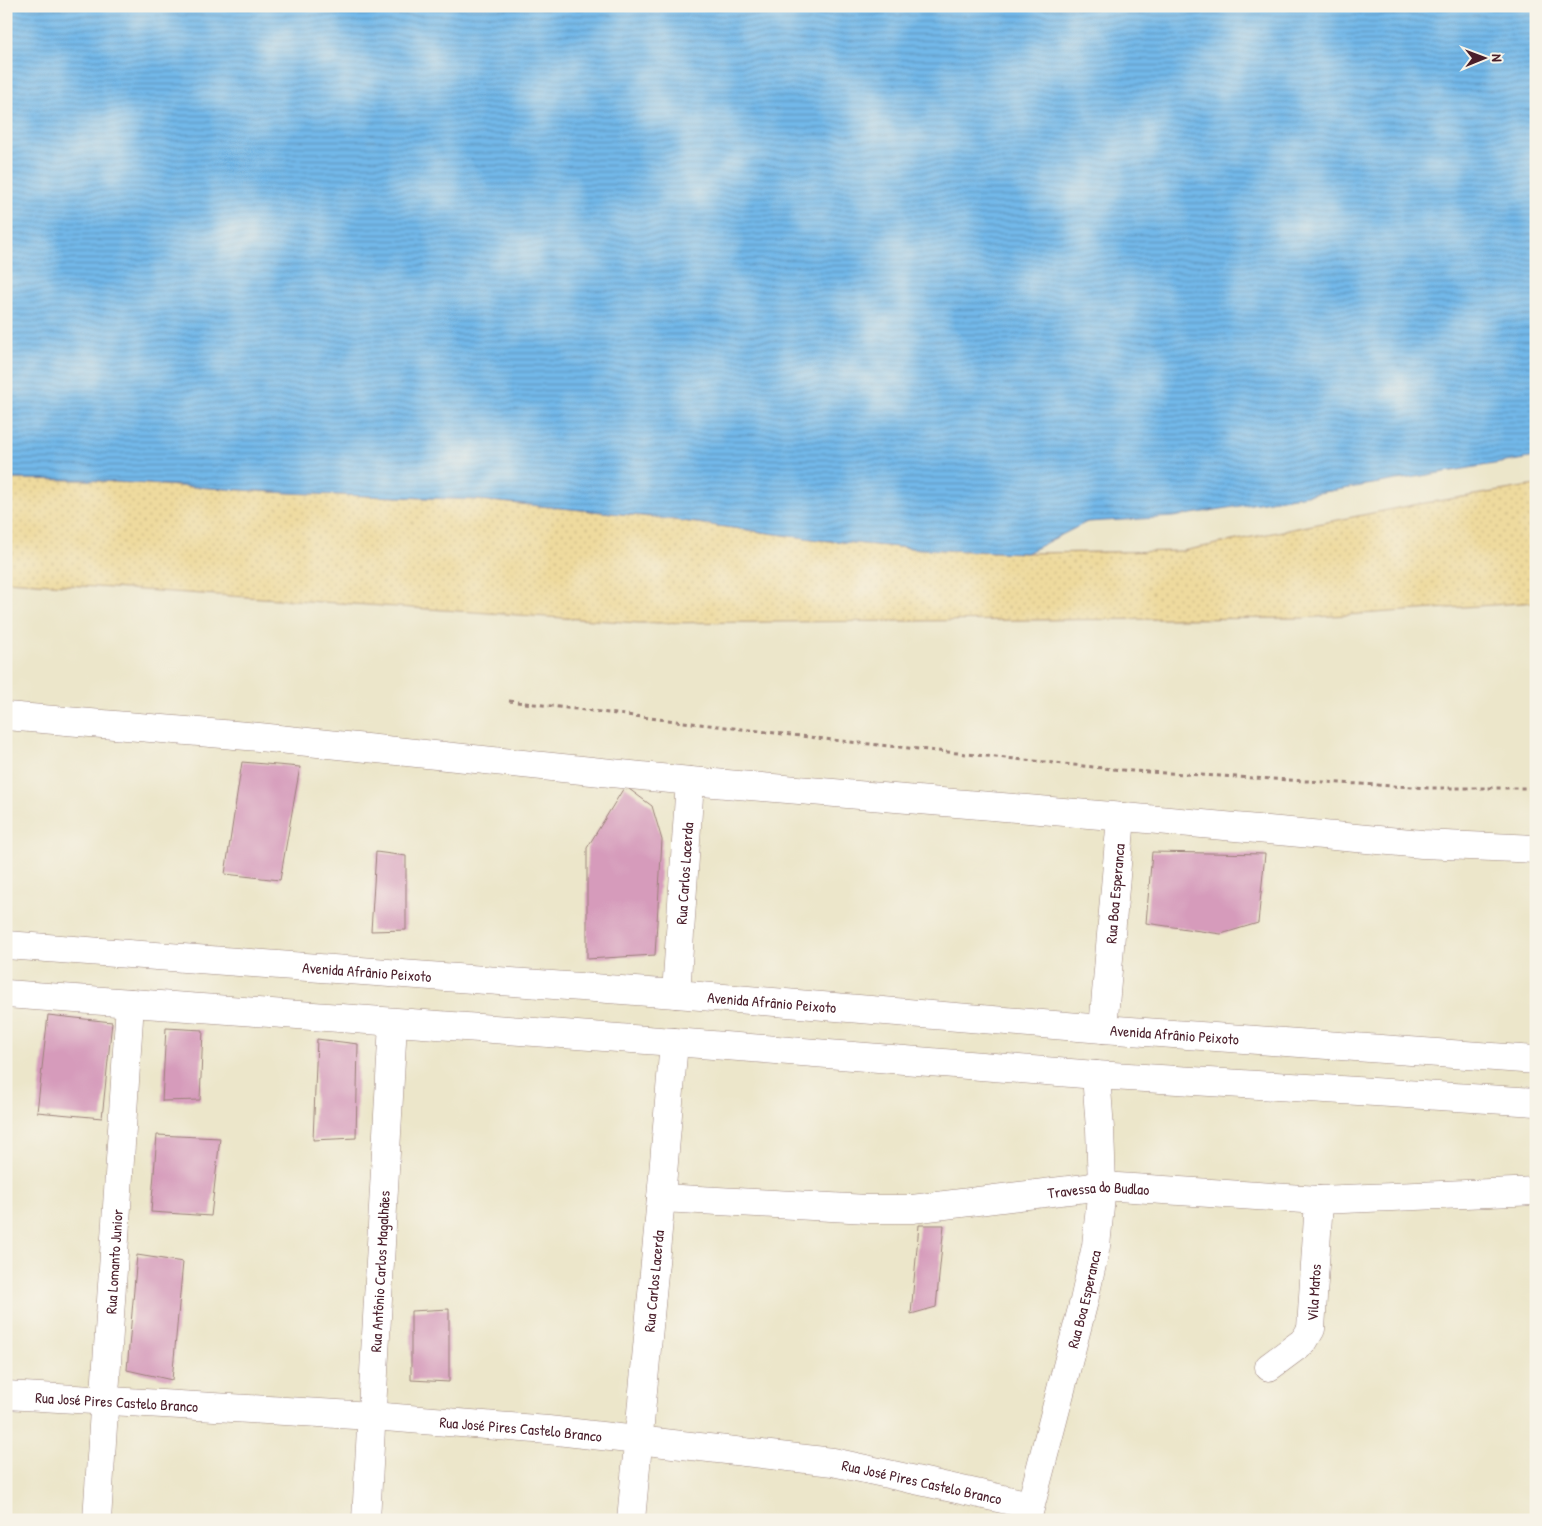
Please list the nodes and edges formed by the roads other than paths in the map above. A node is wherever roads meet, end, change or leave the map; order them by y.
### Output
1 (6, 716) edge
2 (690, 781) junction
3 (1121, 817) junction
4 (1536, 849) edge
5 (6, 945) edge
6 (6, 994) edge
7 (676, 994) junction
8 (130, 1003) junction
9 (393, 1022) junction
10 (1103, 1029) junction
11 (674, 1042) junction
12 (1536, 1060) edge
13 (1096, 1075) junction
14 (1536, 1102) edge
15 (1102, 1186) junction
16 (1536, 1192) edge
17 (661, 1198) junction
18 (1319, 1200) junction
19 (1269, 1367) dead end
20 (6, 1396) edge
21 (103, 1402) junction
22 (372, 1416) junction
23 (640, 1440) junction
24 (1028, 1512) edge
25 (97, 1520) edge
26 (366, 1520) edge
27 (632, 1520) edge

1 - 2 street
2 - 3 street
2 - 7 street, Rua Carlos Lacerda
3 - 4 street
3 - 10 street, Rua Boa Esperanca
5 - 7 street, Avenida Afrânio Peixoto
6 - 8 street
7 - 10 street, Avenida Afrânio Peixoto
8 - 9 street
8 - 21 street, Rua Lomanto Junior
9 - 11 street
9 - 22 street, Rua Antônio Carlos Magalhães
10 - 12 street, Avenida Afrânio Peixoto
11 - 13 street
11 - 17 street, Rua Carlos Lacerda
13 - 14 street
13 - 15 street, Rua Boa Esperanca
15 - 17 street, Travessa do Budlao
15 - 18 street, Travessa do Budlao
15 - 24 street, Rua Boa Esperanca
16 - 18 street, Travessa do Budlao
17 - 23 street, Rua Carlos Lacerda
18 - 19 street, Vila Matos
20 - 21 street, Rua José Pires Castelo Branco
21 - 22 street, Rua José Pires Castelo Branco
21 - 25 street, Rua Lomanto Junior
22 - 23 street, Rua José Pires Castelo Branco
22 - 26 street, Rua Antônio Carlos Magalhães
23 - 24 street, Rua José Pires Castelo Branco
23 - 27 street, Rua Carlos Lacerda

